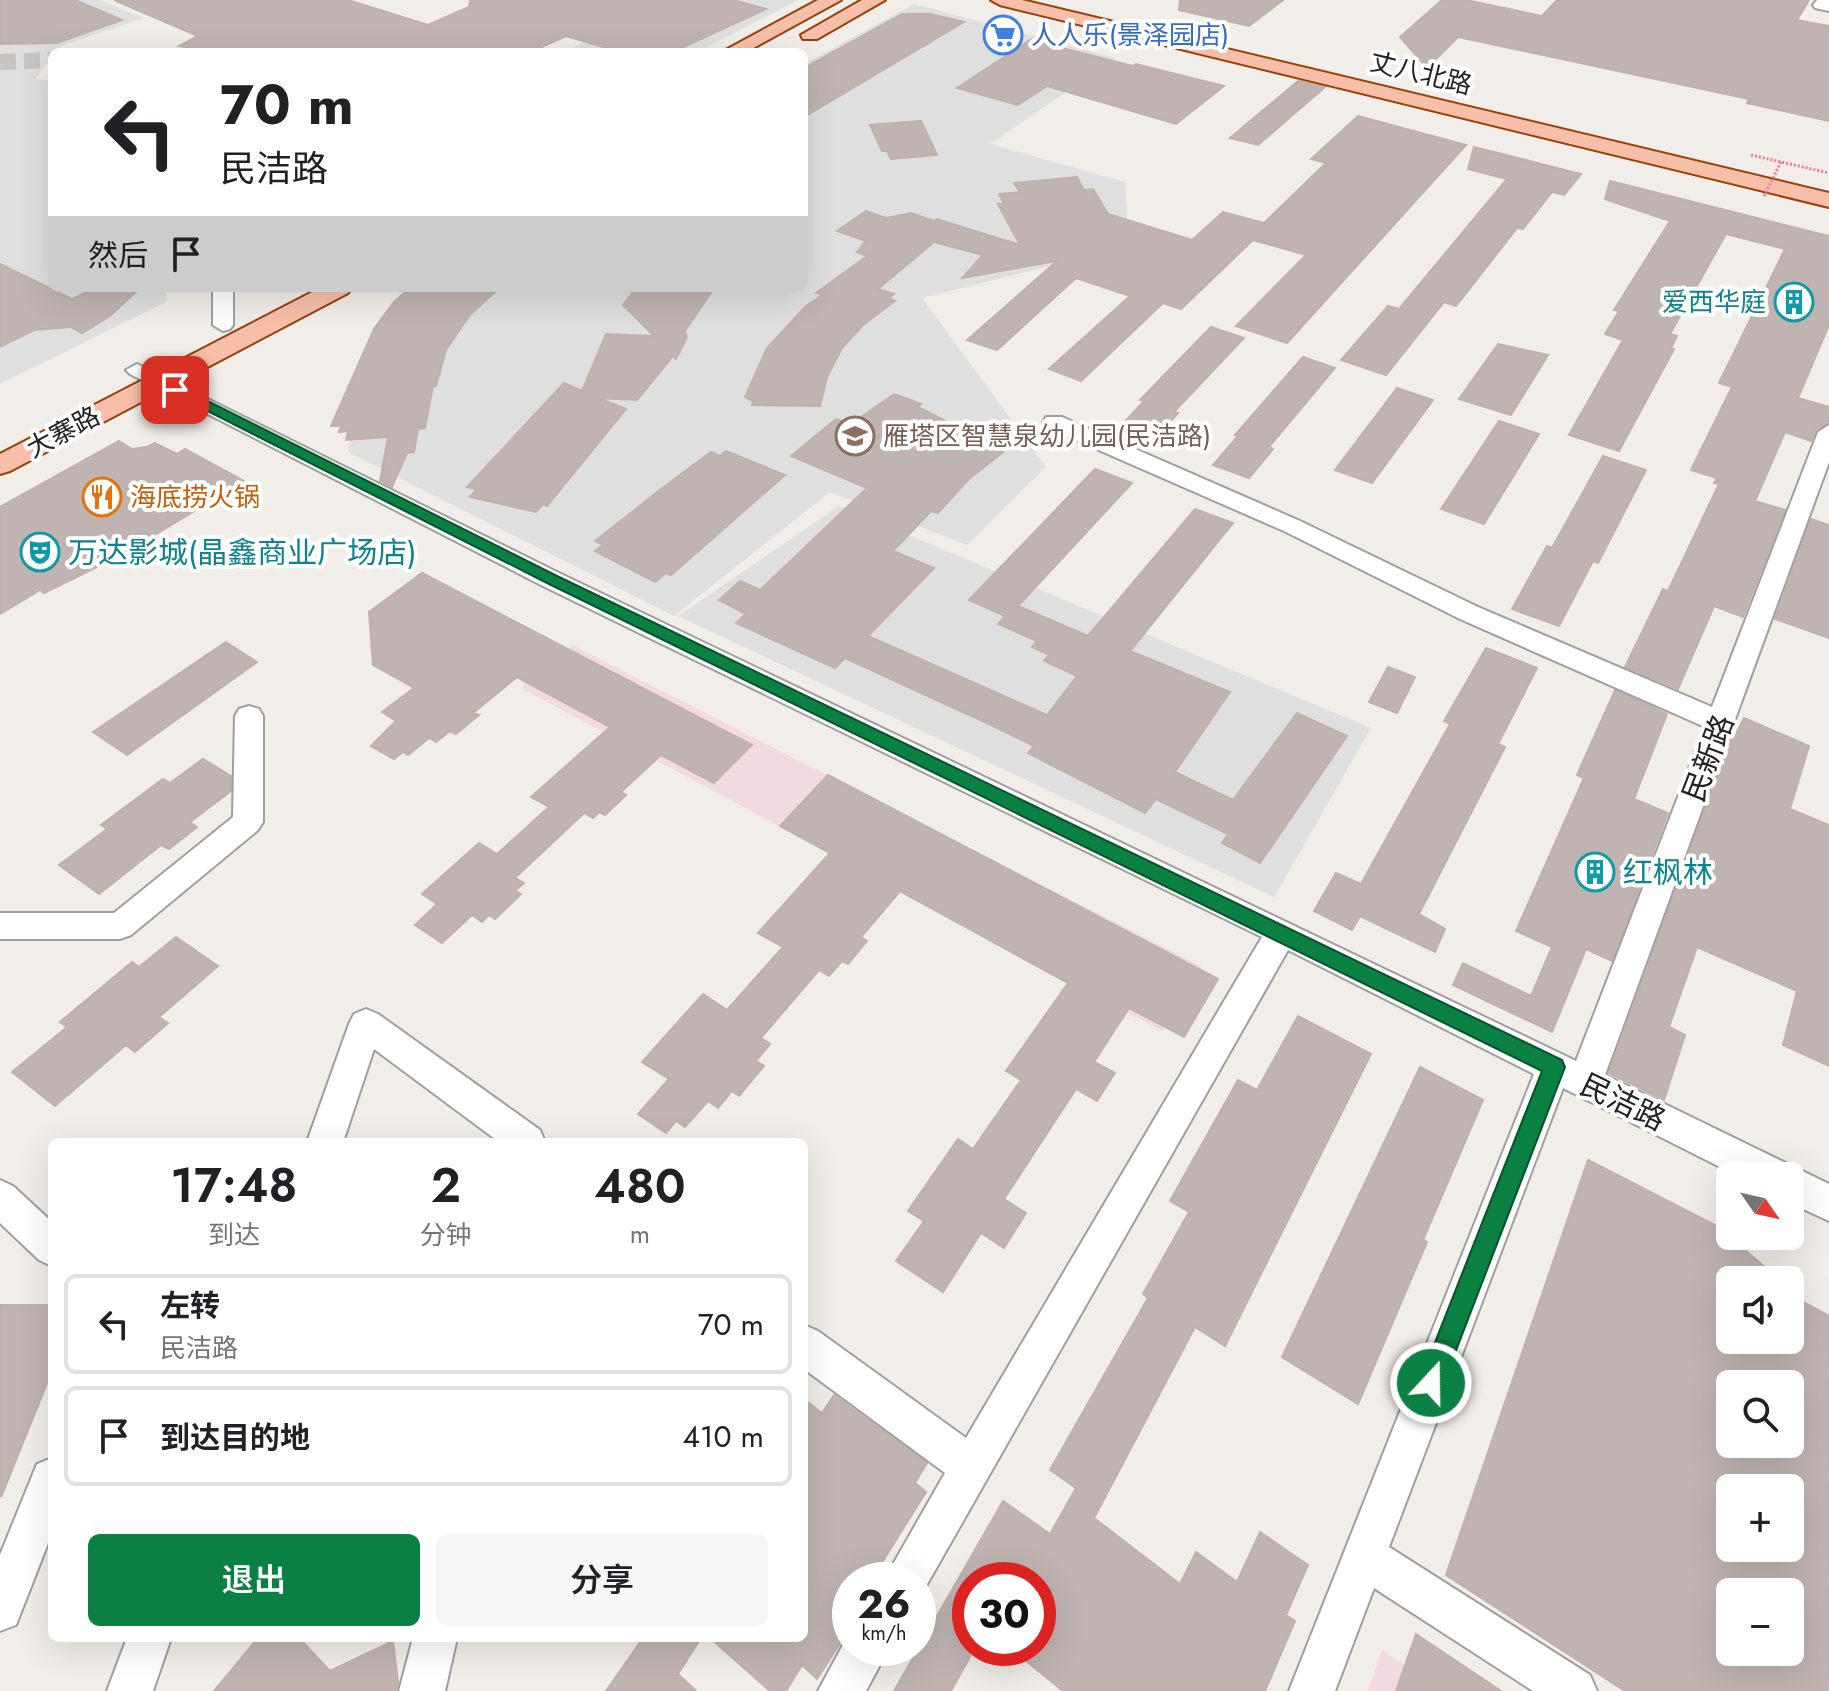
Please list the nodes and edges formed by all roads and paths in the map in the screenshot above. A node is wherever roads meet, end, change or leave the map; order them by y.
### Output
1 (832, 0) edge
2 (876, 0) edge
3 (1000, 0) edge
4 (1051, 0) edge
5 (1824, 0) edge
6 (1829, 7) edge
7 (793, 45) dead end
8 (740, 48) edge
9 (1739, 153) dead end
10 (1781, 162) junction
11 (1829, 173) edge
12 (1829, 185) edge
13 (1764, 196) dead end
14 (1829, 200) edge
15 (223, 292) edge
16 (285, 292) edge
17 (330, 292) edge
18 (223, 325) junction
19 (148, 376) junction
20 (1054, 422) dead end
21 (1829, 432) edge
22 (0, 442) edge
23 (0, 465) edge
24 (249, 716) dead end
25 (1722, 723) junction
26 (0, 926) edge
27 (1282, 932) junction
28 (1570, 1075) junction
29 (326, 1138) edge
30 (522, 1138) edge
31 (1747, 1162) edge
32 (1804, 1191) edge
33 (0, 1198) edge
34 (1829, 1203) edge
35 (48, 1243) edge
36 (808, 1348) edge
37 (971, 1467) junction
38 (48, 1489) edge
39 (1364, 1556) junction
40 (916, 1562) edge
41 (0, 1609) edge
42 (148, 1642) edge
43 (434, 1642) edge
44 (856, 1666) edge
45 (130, 1691) edge
46 (422, 1691) edge
47 (841, 1691) edge
48 (1312, 1691) edge
49 (1574, 1691) edge

1 - 8 main road
2 - 7 main road
3 - 14 main road, 丈八北路
4 - 12 main road, 丈八北路
5 - 6 street
9 - 10 path
10 - 11 path
10 - 13 path, bridge
15 - 18 street
16 - 18 main road, 大寨路
17 - 19 main road, 大寨路
18 - 19 main road, 大寨路
19 - 22 main road, 大寨路
19 - 23 main road, 大寨路
19 - 27 street, 民洁路
20 - 25 street
21 - 25 street, 民新路
24 - 26 street
25 - 28 street, 民新路
27 - 28 street, 民洁路
27 - 37 street
28 - 31 street, 民洁路
28 - 39 street, 民新路
29 - 30 street
32 - 34 street
33 - 35 street
36 - 37 street
37 - 40 street
38 - 41 street
39 - 48 street, 民新路
39 - 49 street
42 - 45 street
43 - 46 street
44 - 47 street

